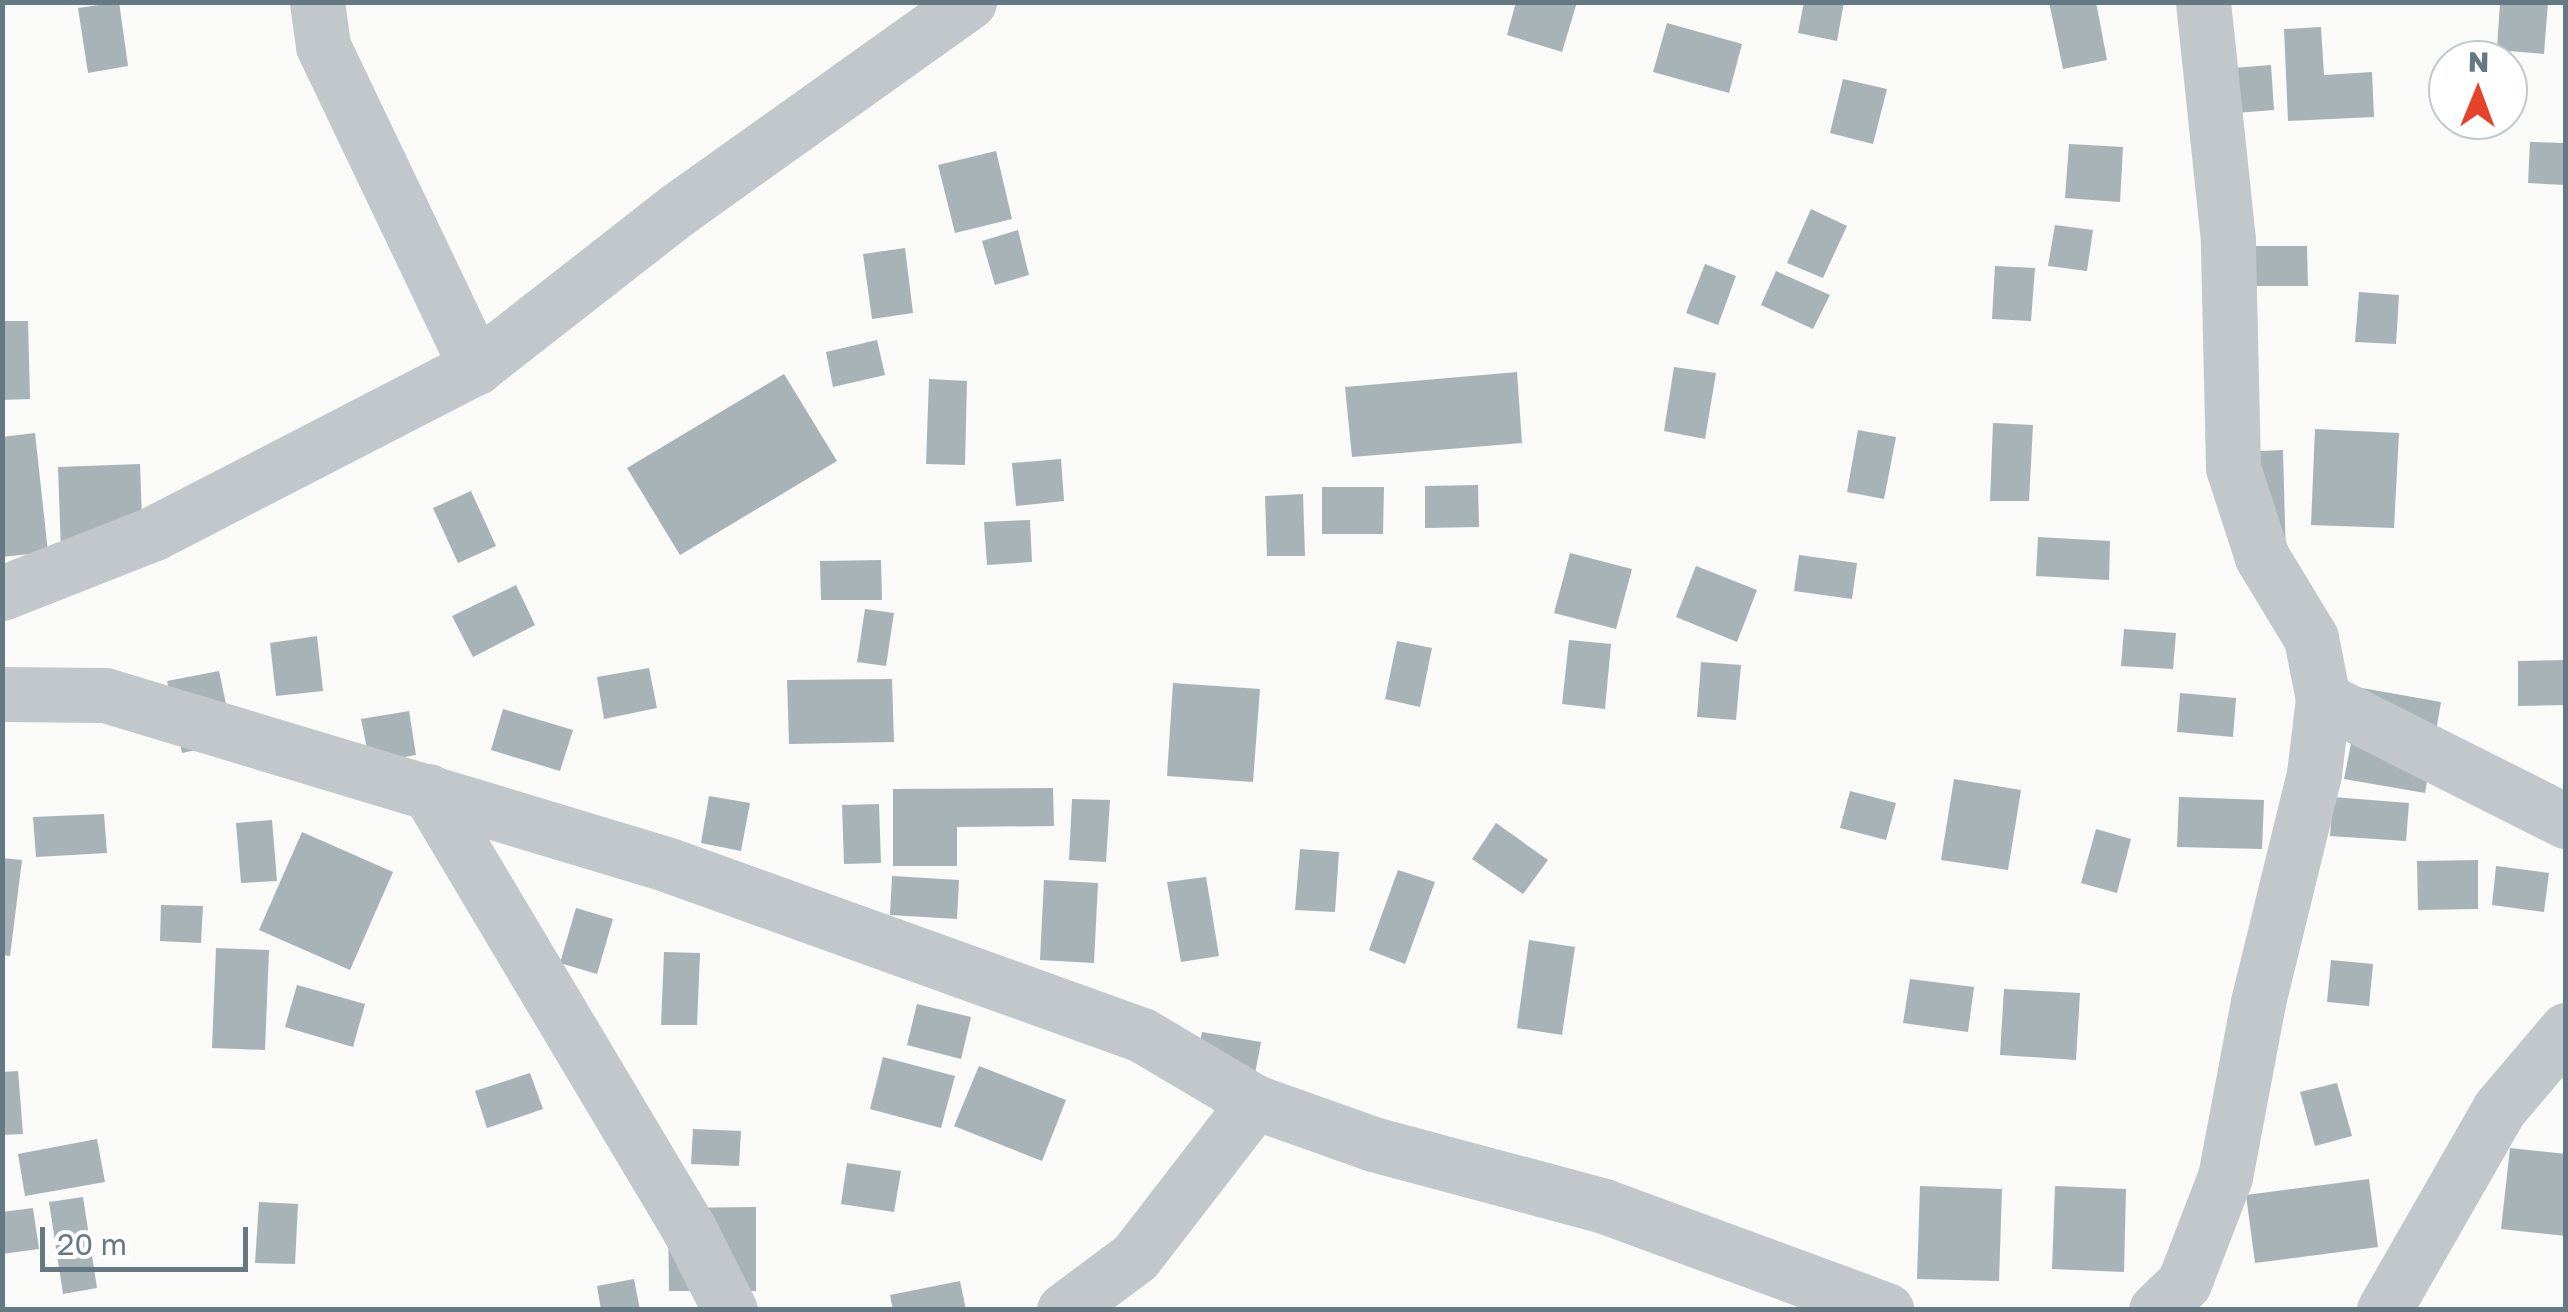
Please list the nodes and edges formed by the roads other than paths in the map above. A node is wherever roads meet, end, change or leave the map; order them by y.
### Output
1 (317, 2) edge
2 (969, 2) edge
3 (2203, 2) edge
4 (476, 367) junction
5 (2, 593) edge
6 (2, 694) edge
7 (2323, 699) junction
8 (428, 791) junction
9 (2566, 820) edge
10 (2566, 1030) edge
11 (1256, 1102) junction
12 (730, 1310) edge
13 (1064, 1310) edge
14 (1886, 1310) edge
15 (2156, 1310) edge
16 (2384, 1310) edge

1 - 4 street
2 - 4 street
3 - 7 street
4 - 5 street
6 - 8 street
7 - 9 street
7 - 15 street
8 - 11 street
8 - 12 street
10 - 16 street
11 - 13 street
11 - 14 street

